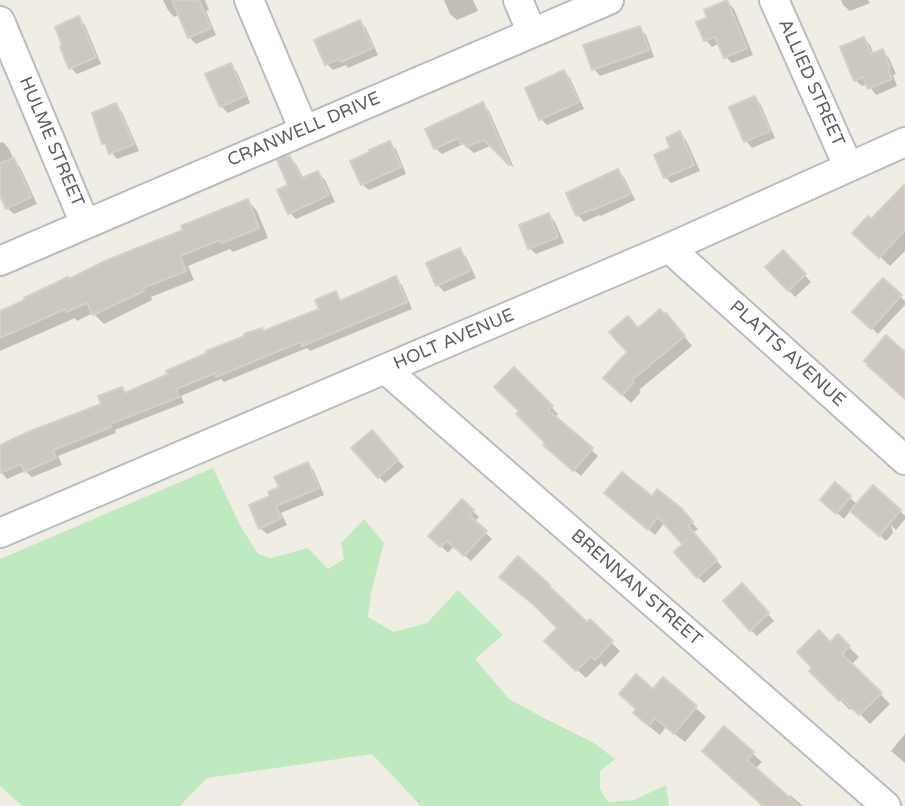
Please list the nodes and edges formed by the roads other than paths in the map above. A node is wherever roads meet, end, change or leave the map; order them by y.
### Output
1 (249, 0) edge
2 (518, 0) edge
3 (608, 0) edge
4 (774, 0) edge
5 (0, 21) edge
6 (532, 33) junction
7 (304, 130) junction
8 (905, 142) edge
9 (848, 166) junction
10 (85, 224) junction
11 (669, 248) junction
12 (0, 261) edge
13 (385, 369) junction
14 (905, 460) edge
15 (0, 533) edge
16 (886, 806) edge

1 - 7 street
2 - 6 street
3 - 6 street, CRANWELL DRIVE
4 - 9 street, ALLIED STREET
5 - 10 street, HULME STREET
6 - 7 street, CRANWELL DRIVE
7 - 10 street, CRANWELL DRIVE
8 - 9 street, HOLT AVENUE
9 - 11 street, HOLT AVENUE
10 - 12 street, CRANWELL DRIVE
11 - 13 street, HOLT AVENUE
11 - 14 street, PLATTS AVENUE
13 - 15 street, HOLT AVENUE
13 - 16 street, BRENNAN STREET

